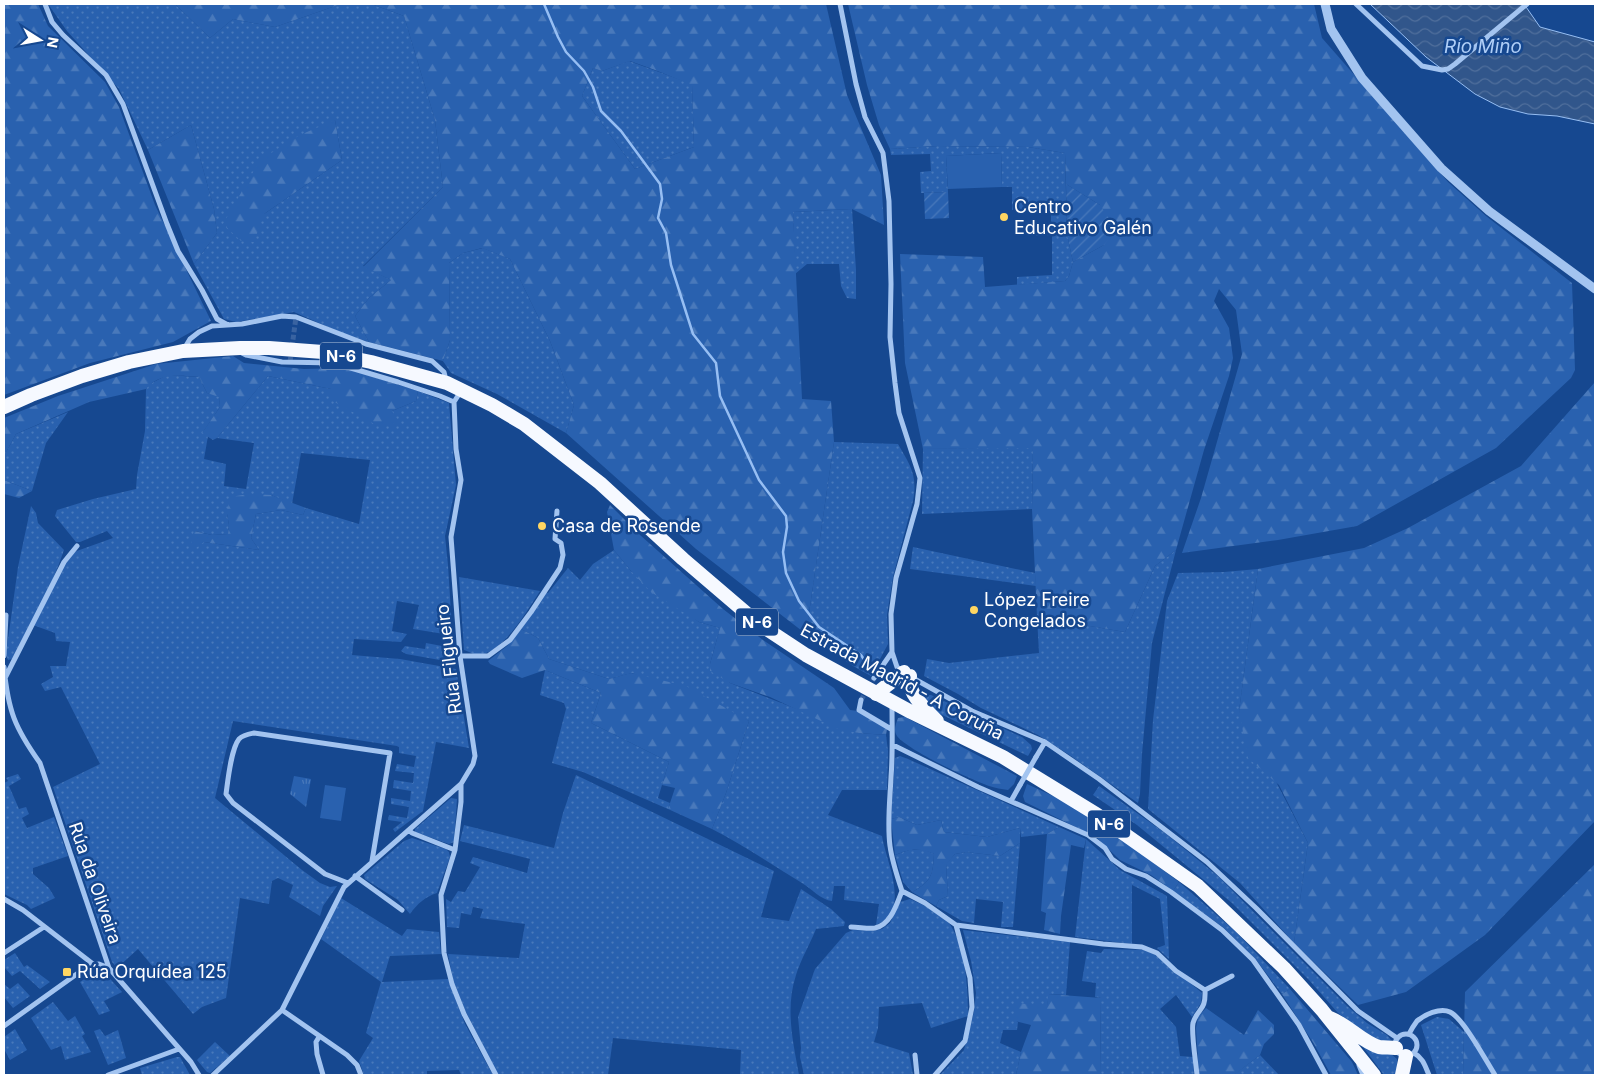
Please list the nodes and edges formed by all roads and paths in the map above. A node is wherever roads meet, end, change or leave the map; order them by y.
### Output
1 (45, 4) edge
2 (840, 4) edge
3 (1325, 4) edge
4 (1356, 4) edge
5 (1527, 4) edge
6 (1595, 289) edge
7 (228, 325) junction
8 (231, 348) junction
9 (183, 351) junction
10 (447, 383) junction
11 (458, 396) junction
12 (4, 407) edge
13 (557, 511) dead end
14 (77, 546) dead end
15 (6, 615) dead end
16 (892, 652) junction
17 (4, 656) edge
18 (460, 656) junction
19 (4, 667) edge
20 (907, 674) junction
21 (5, 678) edge
22 (874, 678) tunnel mouth
23 (876, 694) junction
24 (861, 700) dead end
25 (892, 702) junction
26 (6, 703) edge
27 (943, 727) junction
28 (891, 730) junction
29 (1045, 742) junction
30 (893, 745) junction
31 (460, 784) junction
32 (1011, 801) junction
33 (409, 830) junction
34 (455, 850) junction
35 (372, 862) junction
36 (355, 876) junction
37 (348, 883) junction
38 (902, 891) junction
39 (4, 899) edge
40 (402, 910) dead end
41 (956, 925) junction
42 (44, 927) junction
43 (852, 927) dead end
44 (4, 953) edge
45 (93, 964) junction
46 (109, 968) junction
47 (1232, 976) dead end
48 (1205, 990) junction
49 (282, 1010) junction
50 (1328, 1017) junction
51 (4, 1026) edge
52 (1409, 1034) junction
53 (319, 1037) junction
54 (179, 1048) junction
55 (1352, 1048) junction
56 (1403, 1049) junction
57 (915, 1055) dead end
58 (108, 1075) edge
59 (199, 1075) edge
60 (213, 1075) edge
61 (323, 1075) edge
62 (361, 1075) edge
63 (496, 1075) edge
64 (917, 1075) edge
65 (935, 1075) edge
66 (1197, 1075) edge
67 (1326, 1075) edge
68 (1363, 1075) edge
69 (1374, 1075) edge
70 (1402, 1075) edge
71 (1429, 1075) edge
72 (1495, 1075) edge

1 - 7 street
2 - 16 street
3 - 6 street
4 - 5 street
7 - 9 street
7 - 10 street
8 - 9 highway, Estrada Madrid - A Coruña / N-6
8 - 10 highway, Estrada Madrid - A Coruña / N-6
8 - 11 street
9 - 12 highway, Estrada Madrid - A Coruña / N-6
10 - 11 highway, Estrada Madrid - A Coruña / N-6
11 - 18 street, Rúa Filgueiro
11 - 23 highway, Estrada Madrid - A Coruña / N-6
13 - 18 street
14 - 21 street
15 - 17 street
16 - 20 street
16 - 22 street
18 - 31 street, Rúa Filgueiro
19 - 21 street, Rúa da Oliveira
20 - 23 highway
20 - 27 highway
20 - 29 street
21 - 26 street, Rúa da Oliveira
23 - 25 highway, Estrada Madrid - A Coruña / N-6
24 - 28 street
25 - 27 highway, Estrada Madrid - A Coruña / N-6
25 - 28 street
26 - 46 street, Rúa da Oliveira
27 - 50 highway, Estrada Madrid - A Coruña / N-6
28 - 30 street
29 - 32 street, bridge
29 - 56 street
30 - 32 street
30 - 38 street
31 - 33 street, Rúa Filgueiro
31 - 34 street
32 - 67 street
33 - 34 street
33 - 35 street, Rúa Filgueiro
34 - 63 street
35 - 36 street, Rúa Filgueiro
35 - 37 street
36 - 37 street, Rúa Filgueiro
36 - 40 street
37 - 49 street, Rúa Filgueiro
38 - 41 street
38 - 43 street
39 - 42 street
41 - 48 street
41 - 65 street
42 - 44 street
42 - 45 street
45 - 46 street
45 - 51 street
46 - 54 street, Rúa da Oliveira
47 - 48 street
48 - 66 street
49 - 53 street
49 - 60 street, Rúa Filgueiro
50 - 55 highway, Estrada Madrid - A Coruña / N-6
50 - 56 highway
52 - 56 street
52 - 56 street
52 - 72 street
53 - 61 street
53 - 62 street
54 - 58 street
54 - 59 street, Rúa da Oliveira
55 - 68 street
55 - 69 highway, Estrada Madrid - A Coruña / N-6
56 - 70 highway
56 - 71 street
57 - 64 street

